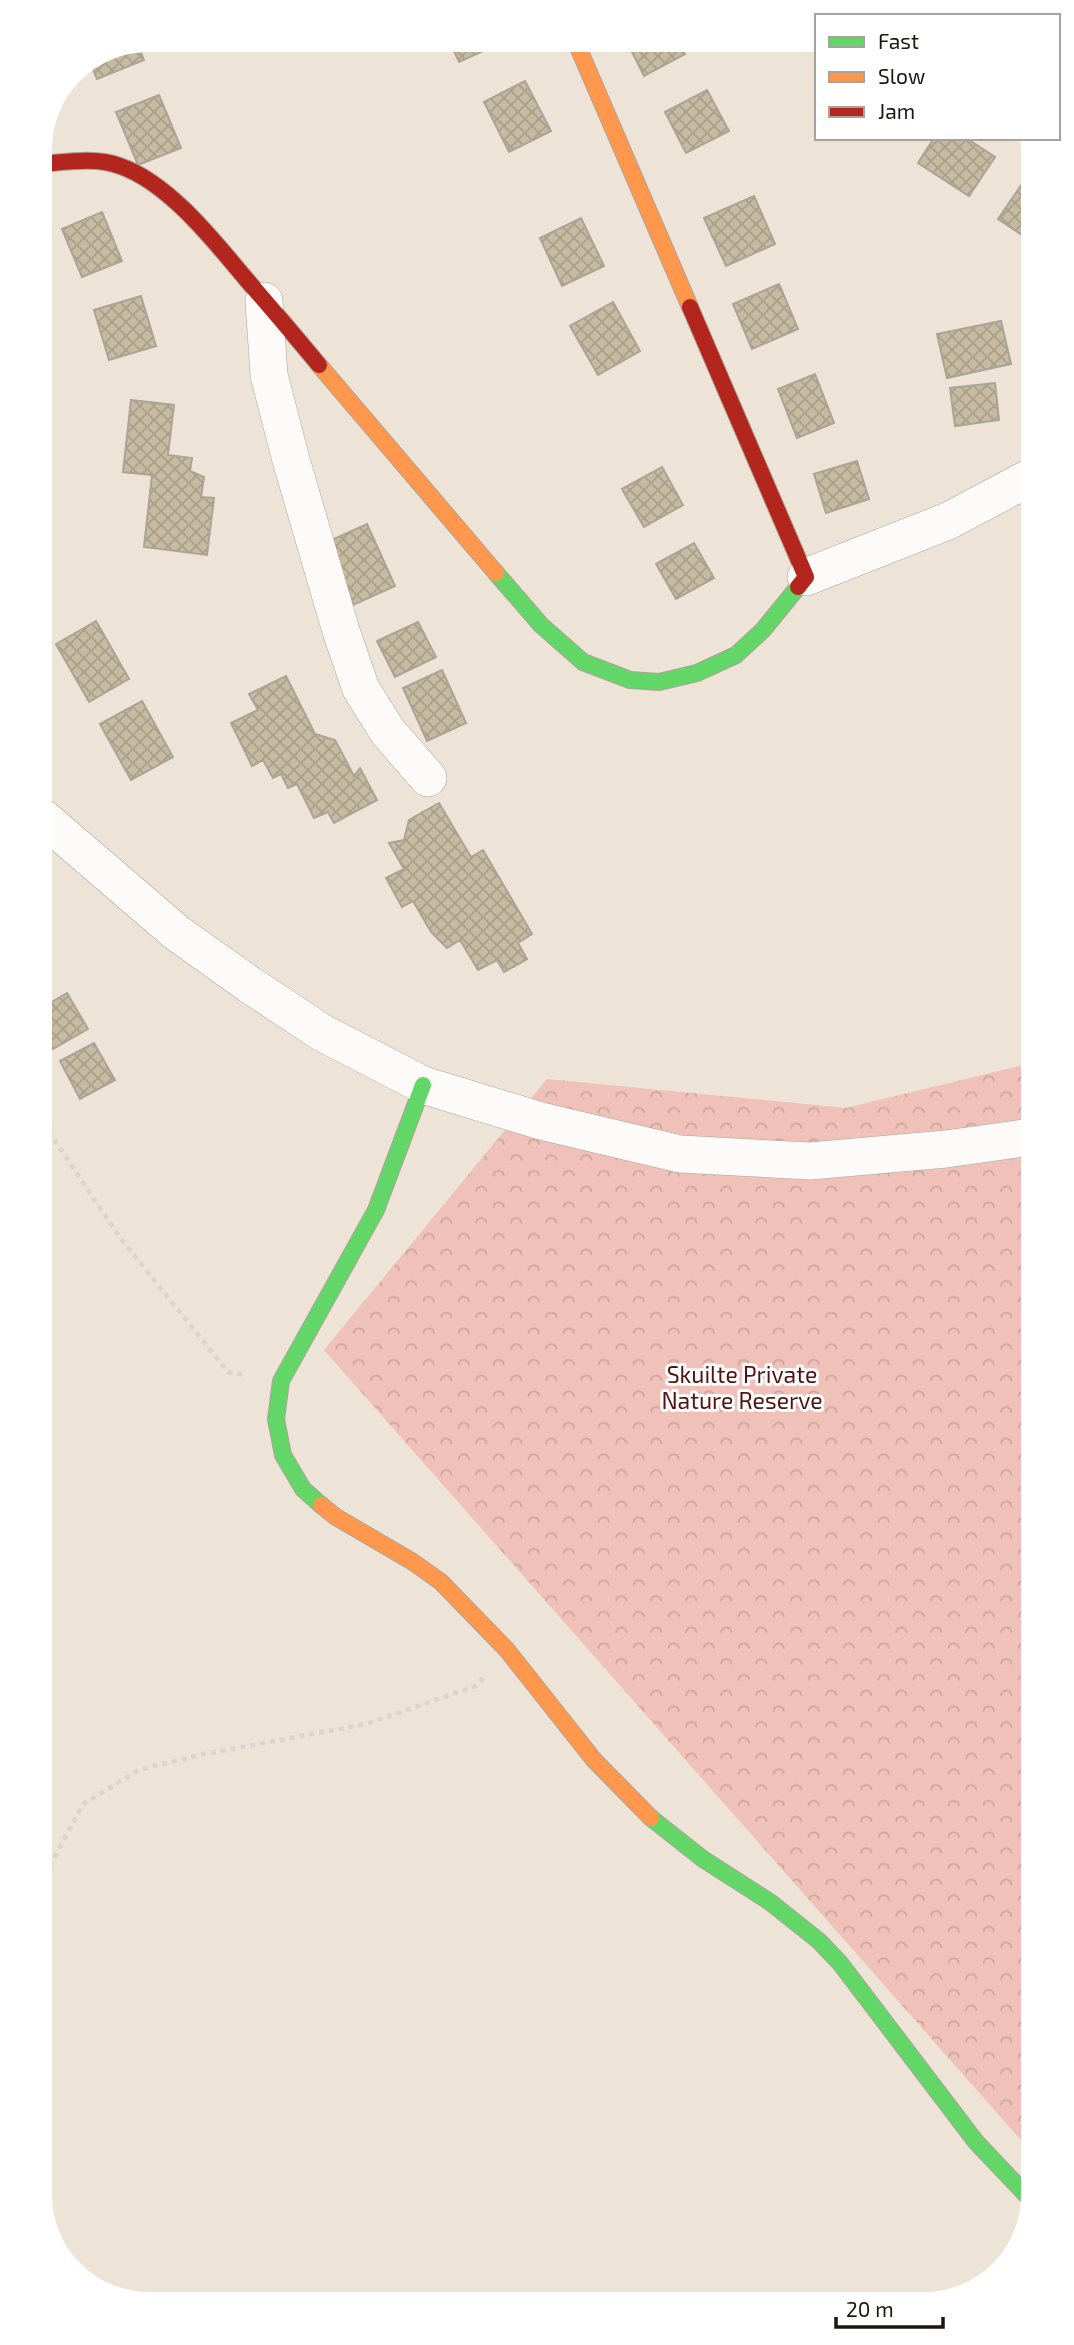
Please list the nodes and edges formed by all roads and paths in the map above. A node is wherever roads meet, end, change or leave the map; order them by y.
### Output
1 (580, 53) edge
2 (53, 163) edge
3 (264, 301) junction
4 (1022, 482) edge
5 (806, 577) junction
6 (428, 778) dead end
7 (53, 826) edge
8 (423, 1085) junction
9 (53, 1137) edge
10 (1022, 1138) edge
11 (281, 1381) junction
12 (507, 1650) junction
13 (52, 1862) edge
14 (1022, 2190) edge

1 - 5 street
2 - 3 street
3 - 5 street
3 - 6 street
4 - 5 street
7 - 8 street
8 - 10 street
8 - 11 street
9 - 11 path
11 - 12 street
12 - 13 path
12 - 14 street

